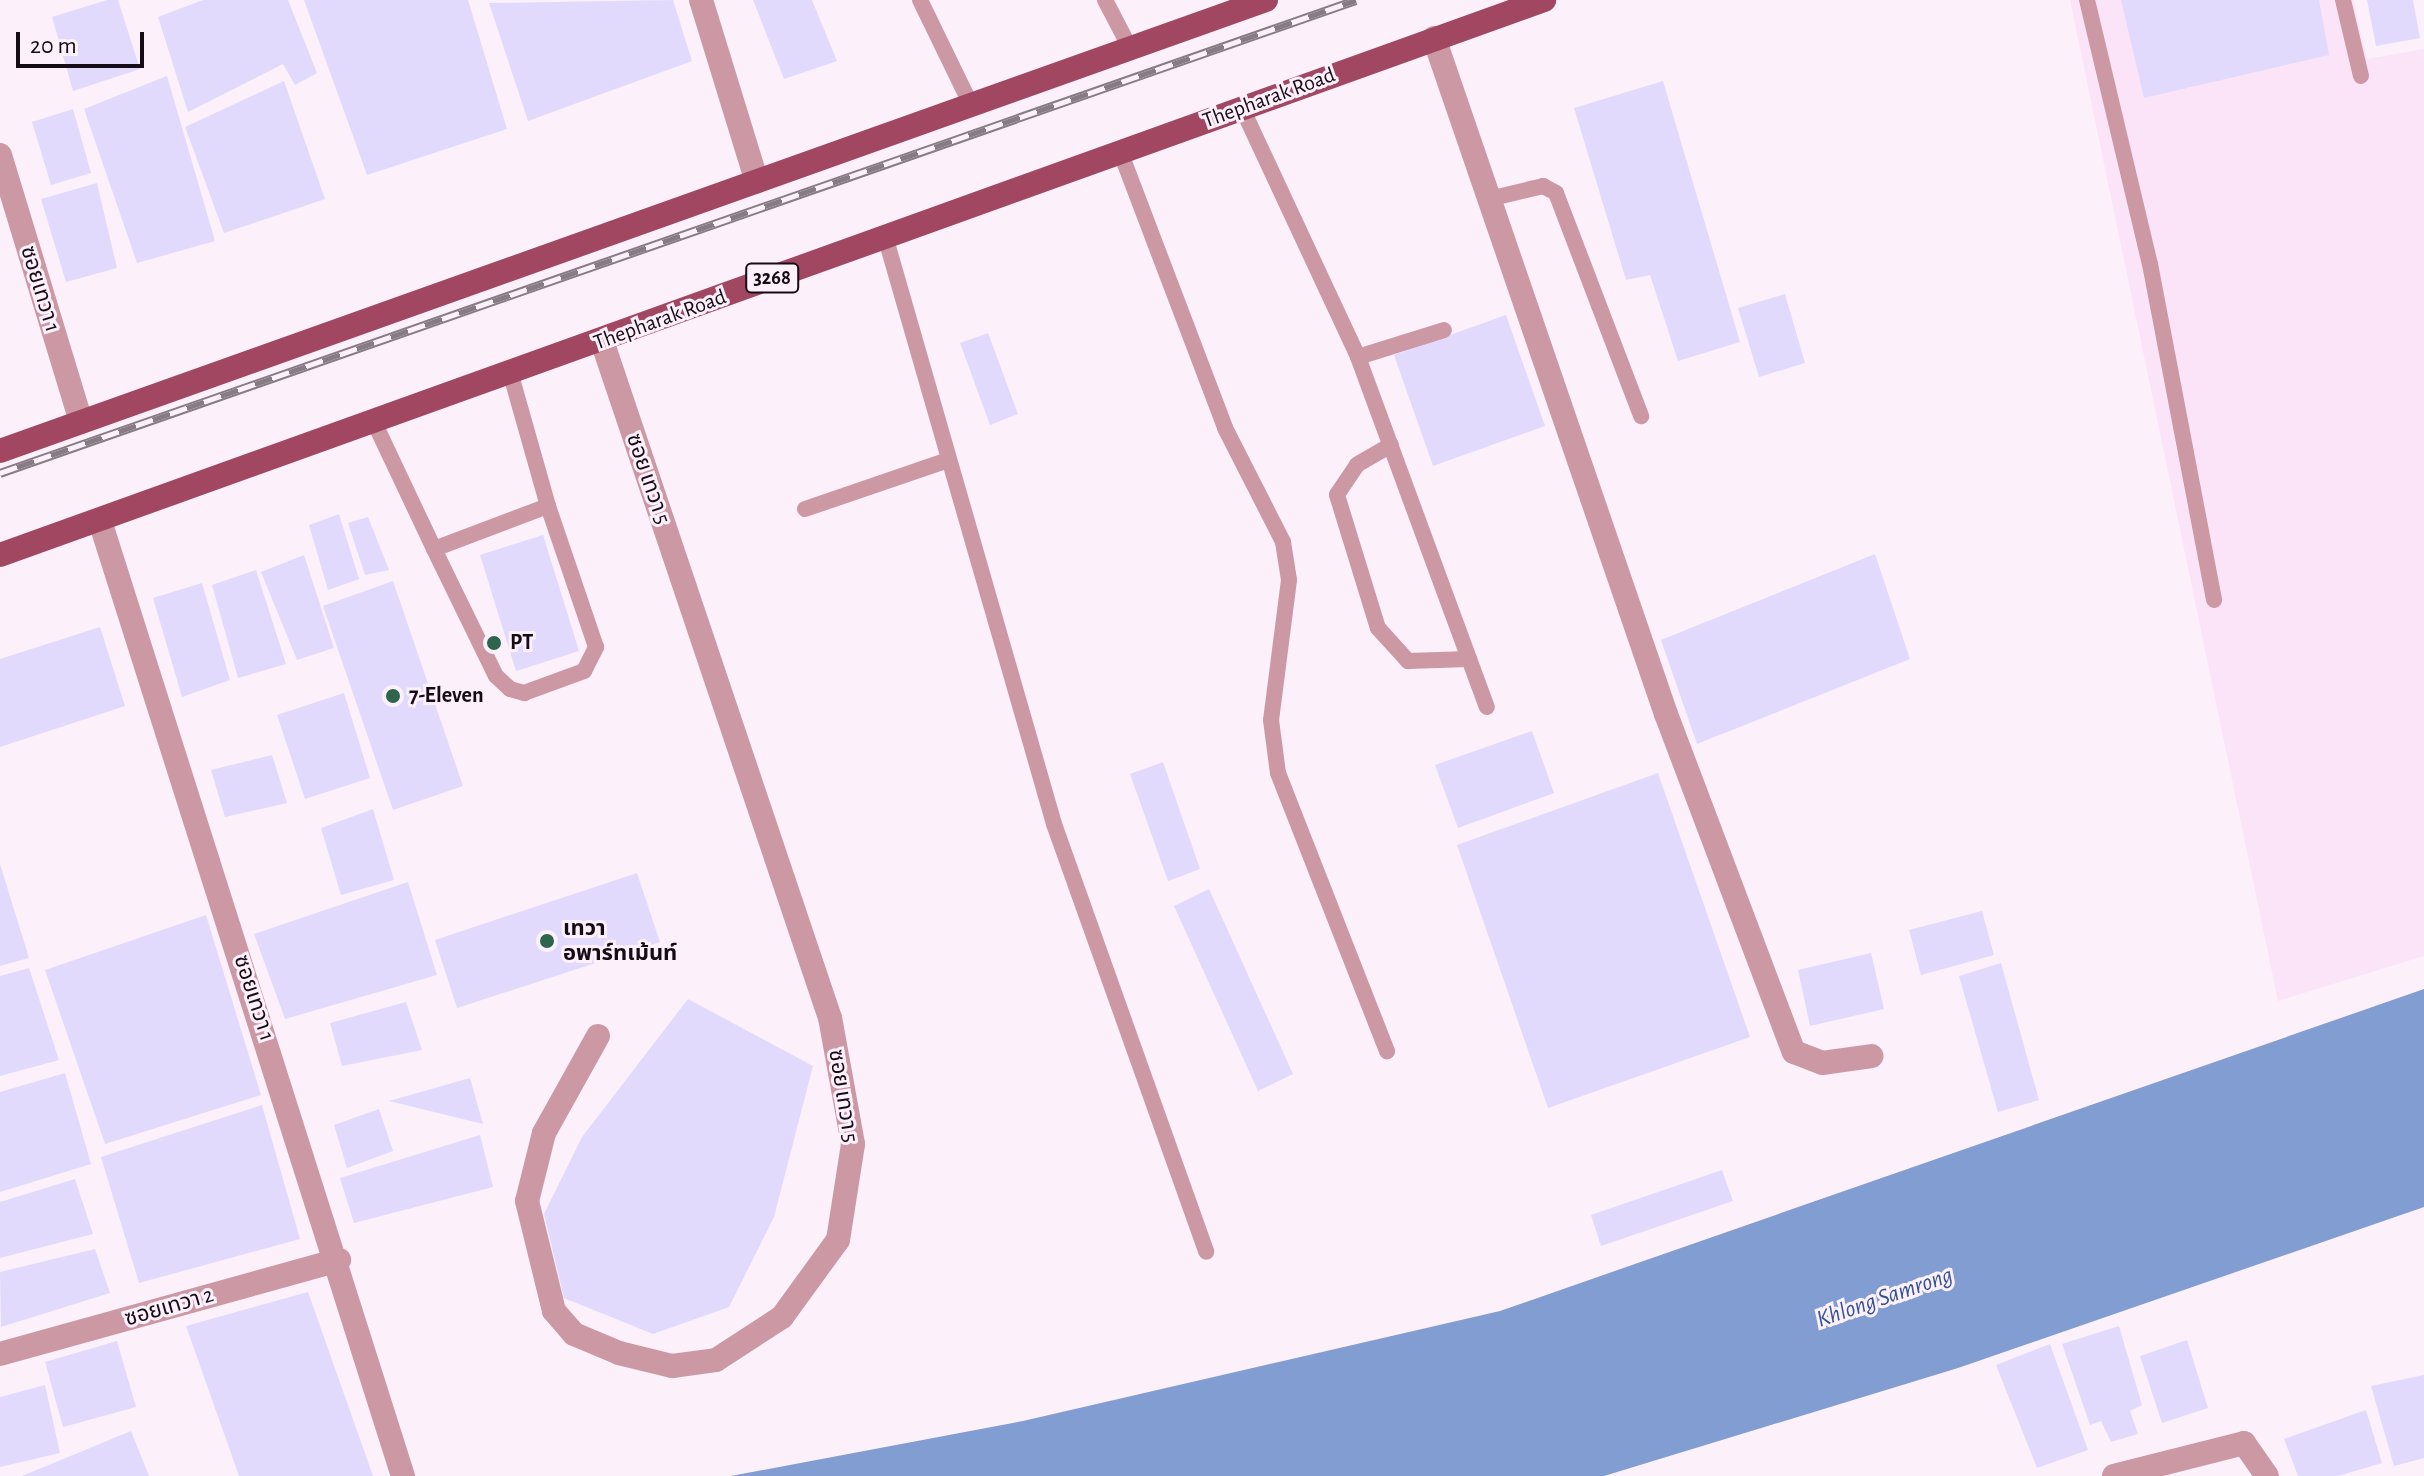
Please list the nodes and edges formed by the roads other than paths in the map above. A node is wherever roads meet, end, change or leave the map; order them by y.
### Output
1 (701, 0) edge
2 (920, 0) edge
3 (1105, 0) edge
4 (1266, 0) edge
5 (1544, 0) edge
6 (2087, 0) edge
7 (2343, 0) edge
8 (1434, 38) junction
9 (1130, 48) junction
10 (2361, 76) dead end
11 (972, 107) junction
12 (1242, 108) junction
13 (1120, 151) junction
14 (0, 155) edge
15 (757, 182) junction
16 (1489, 199) junction
17 (885, 236) junction
18 (1444, 330) dead end
19 (602, 341) junction
20 (1358, 357) junction
21 (511, 375) junction
22 (1641, 416) dead end
23 (81, 422) junction
24 (375, 424) junction
25 (1391, 445) junction
26 (0, 451) edge
27 (948, 460) junction
28 (548, 506) junction
29 (805, 509) dead end
30 (100, 521) junction
31 (434, 549) junction
32 (0, 555) edge
33 (2214, 600) dead end
34 (1469, 659) junction
35 (1487, 707) dead end
36 (598, 1036) dead end
37 (1387, 1051) dead end
38 (1872, 1056) dead end
39 (1206, 1252) dead end
40 (339, 1260) junction
41 (0, 1354) edge
42 (403, 1476) edge
43 (2114, 1476) edge
44 (2267, 1476) edge

1 - 15 street
2 - 11 lane
3 - 9 lane
4 - 9 main road
5 - 8 main road, Thepharak Road / 3268
6 - 33 lane
7 - 10 lane
8 - 12 main road, Thepharak Road / 3268
8 - 16 street
9 - 11 main road
11 - 15 main road
12 - 13 main road, Thepharak Road / 3268
12 - 20 lane
13 - 17 main road, Thepharak Road / 3268
13 - 37 lane
14 - 23 street, ซอยเทวา 1
15 - 23 main road
16 - 22 lane
16 - 38 street
17 - 19 main road, Thepharak Road / 3268
17 - 27 lane
18 - 20 lane
19 - 21 main road, Thepharak Road / 3268
19 - 36 street, ซอย เทวา 5
20 - 25 lane
21 - 24 main road, Thepharak Road / 3268
21 - 28 lane
23 - 26 main road
24 - 30 main road, Thepharak Road / 3268
24 - 31 lane
25 - 34 lane
25 - 34 lane
27 - 29 lane
27 - 39 lane
28 - 31 lane
28 - 31 lane
30 - 32 main road, Thepharak Road / 3268
30 - 40 street, ซอยเทวา 1
34 - 35 lane
40 - 41 street, ซอยเทวา 2
40 - 42 street, ซอยเทวา 1
43 - 44 street

